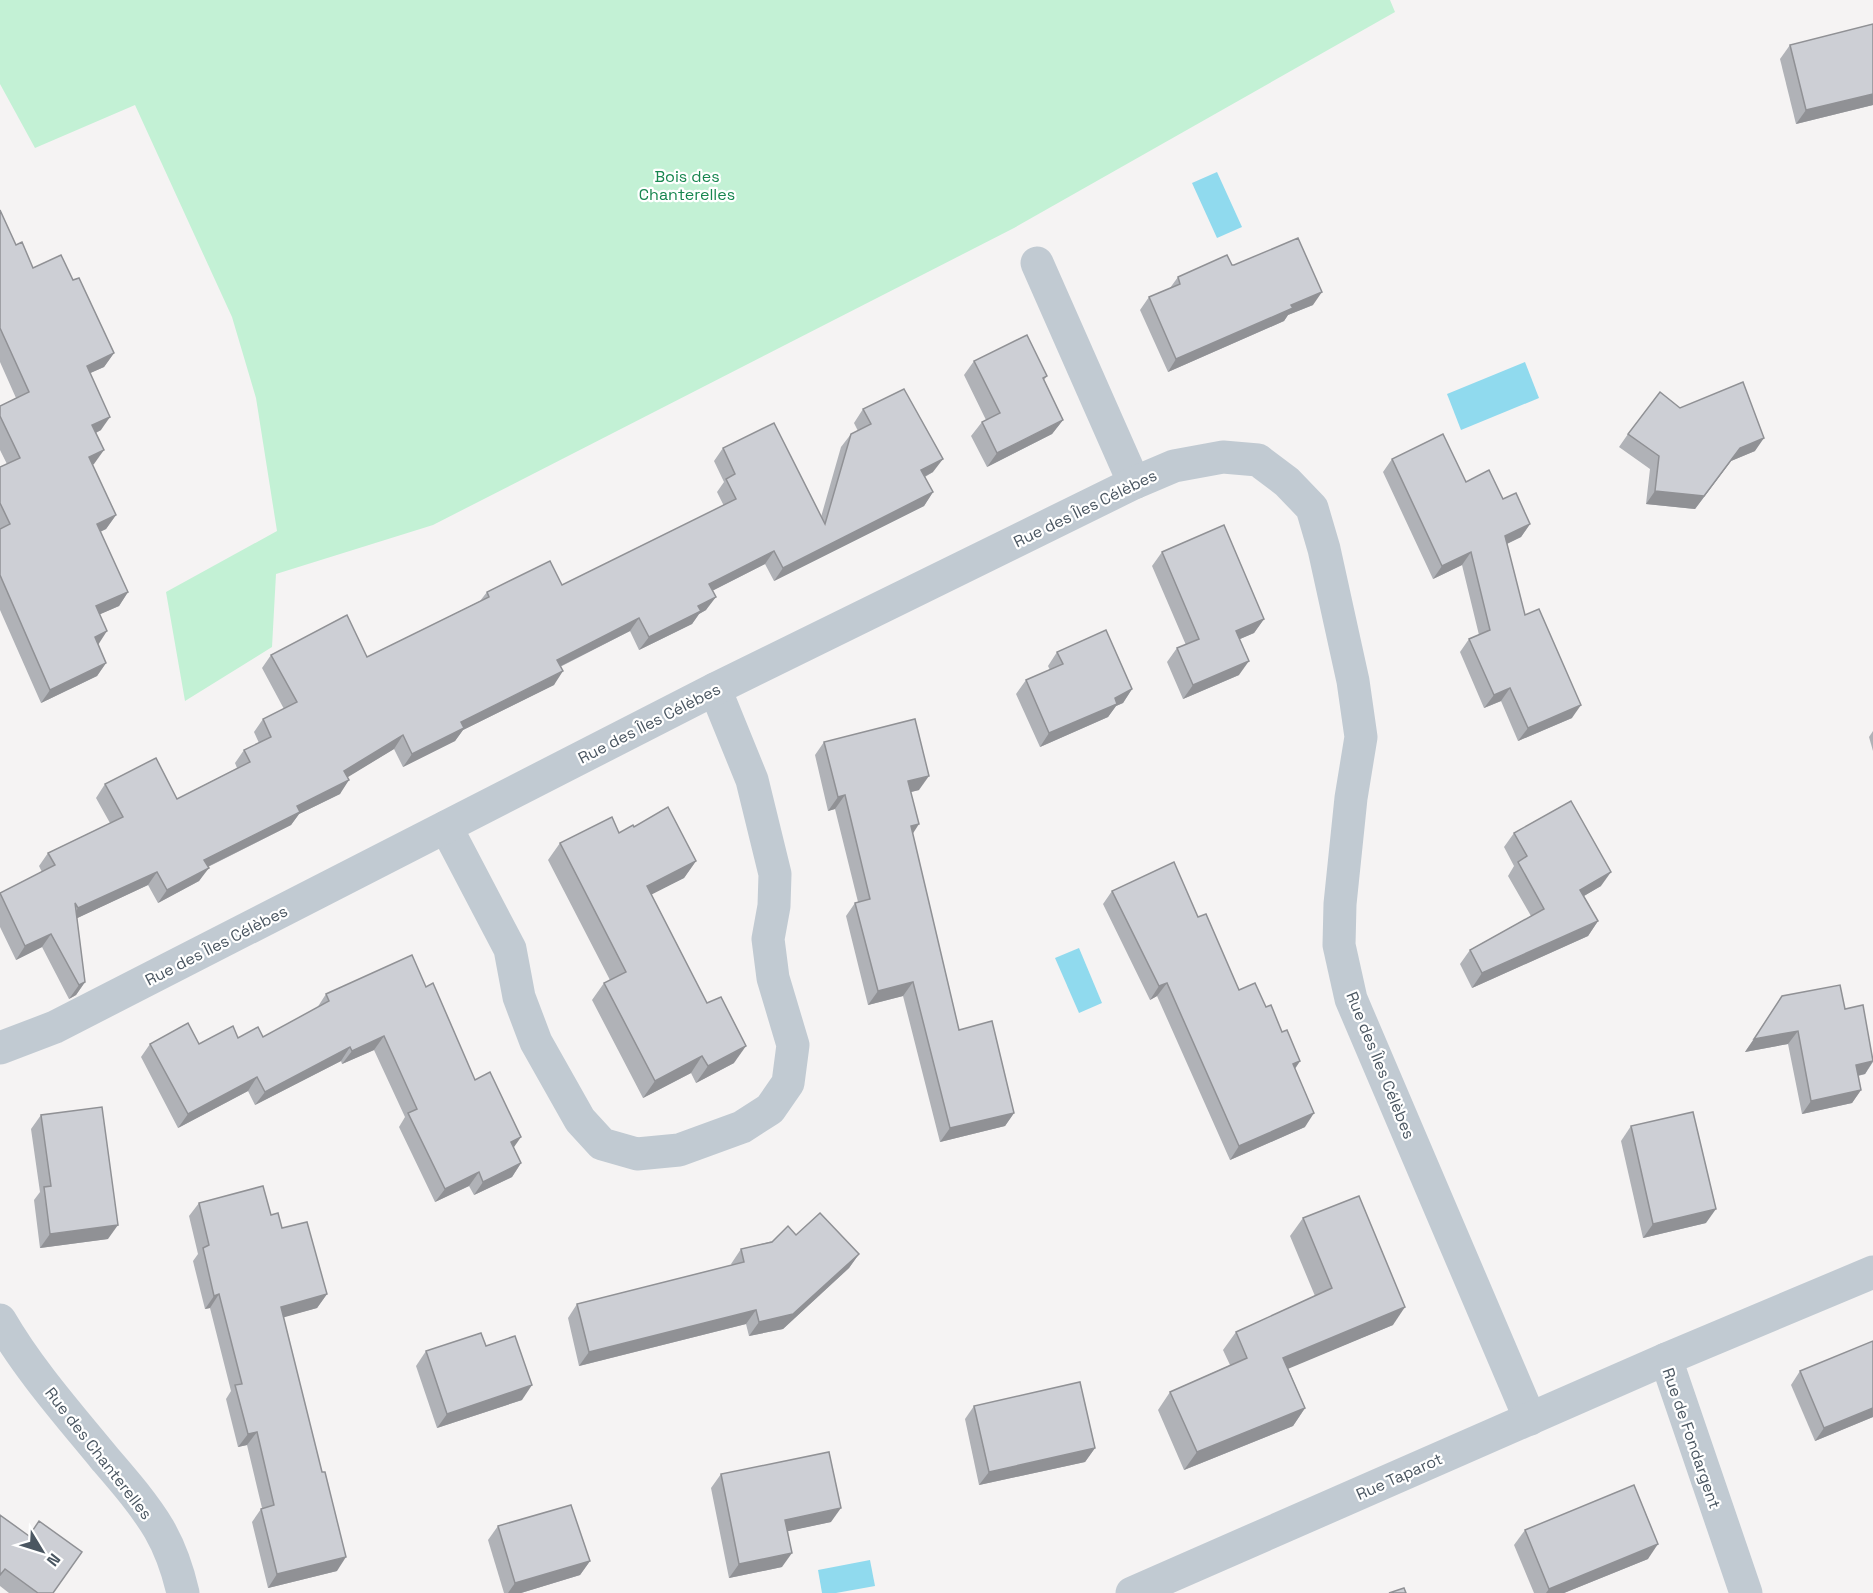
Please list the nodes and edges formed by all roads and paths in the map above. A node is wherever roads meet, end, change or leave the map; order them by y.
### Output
1 (1037, 263) dead end
2 (1134, 483) junction
3 (715, 689) junction
4 (446, 827) junction
5 (0, 1048) edge
6 (1873, 1272) edge
7 (0, 1320) edge
8 (1666, 1359) junction
9 (1530, 1419) junction
10 (183, 1593) edge
11 (1132, 1593) edge
12 (1746, 1593) edge

1 - 2 street
2 - 3 street, Rue des Îles Célèbes
2 - 9 street, Rue des Îles Célèbes
3 - 4 street, Rue des Îles Célèbes
3 - 4 street
4 - 5 street, Rue des Îles Célèbes
6 - 8 street, Rue de Fondargent
7 - 10 street, Rue des Chanterelles
8 - 9 street, Rue Taparot
8 - 12 street, Rue de Fondargent
9 - 11 street, Rue Taparot

